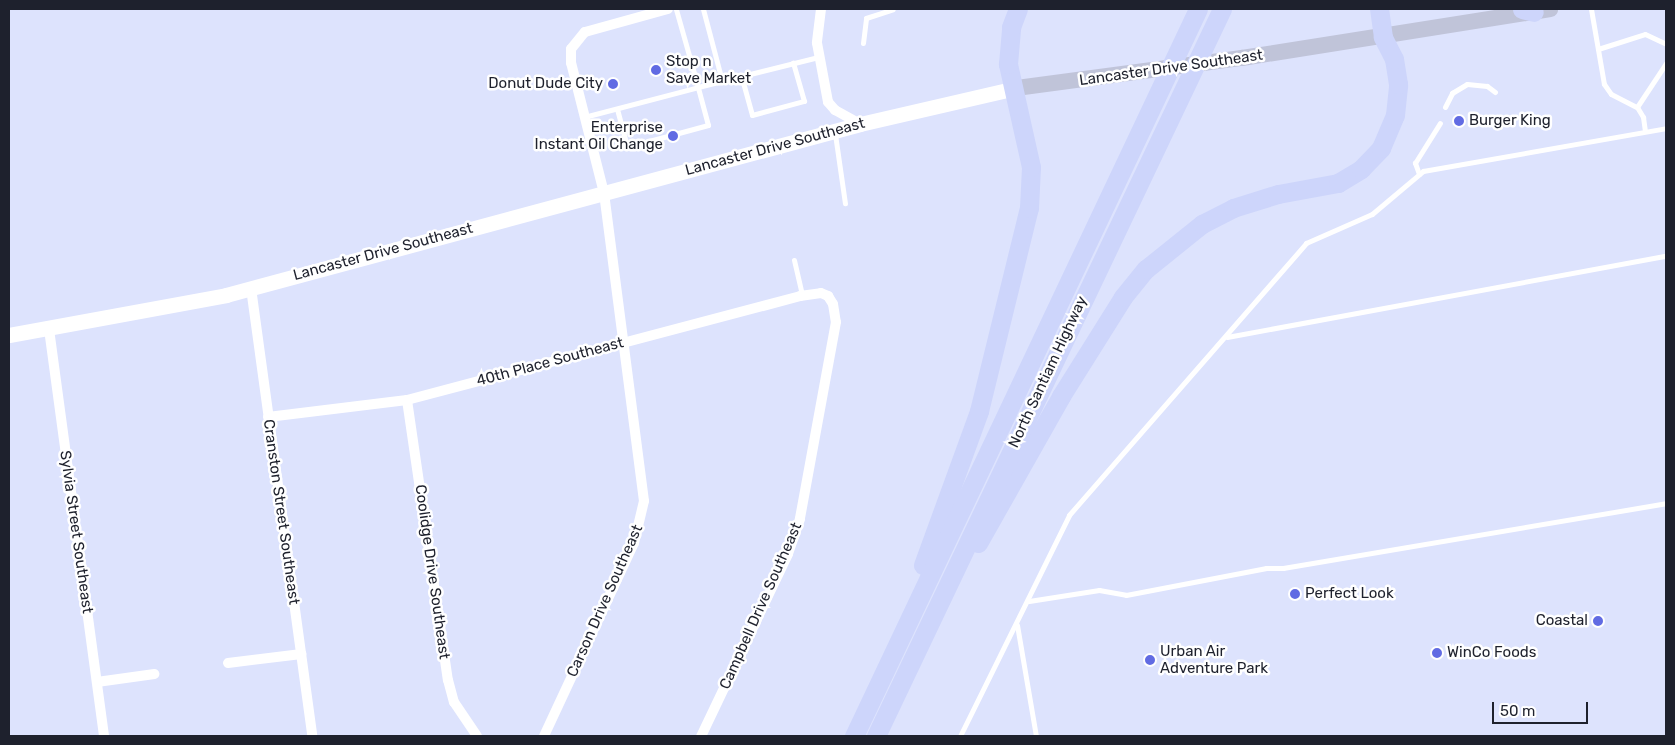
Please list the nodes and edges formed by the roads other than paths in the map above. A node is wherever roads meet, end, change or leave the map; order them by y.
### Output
1 (668, 9) edge
2 (676, 9) edge
3 (703, 9) edge
4 (821, 9) edge
5 (893, 9) edge
6 (1018, 9) edge
7 (1198, 9) edge
8 (1222, 9) edge
9 (1379, 9) edge
10 (1591, 9) edge
11 (1535, 10) edge
12 (1383, 37) junction
13 (863, 43) dead end
14 (1666, 44) edge
15 (1598, 49) junction
16 (818, 57) junction
17 (793, 63) junction
18 (1666, 63) edge
19 (741, 75) junction
20 (722, 81) junction
21 (698, 87) junction
22 (1016, 88) junction
23 (1495, 92) dead end
24 (1445, 107) dead end
25 (1637, 107) junction
26 (617, 109) junction
27 (584, 117) junction
28 (1440, 123) dead end
29 (860, 124) junction
30 (1666, 128) edge
31 (834, 131) junction
32 (1645, 131) junction
33 (1419, 174) junction
34 (604, 193) junction
35 (845, 203) dead end
36 (1666, 256) edge
37 (794, 260) dead end
38 (251, 288) junction
39 (802, 296) junction
40 (828, 296) joint
41 (49, 329) junction
42 (9, 335) edge
43 (1225, 338) junction
44 (626, 342) junction
45 (407, 400) junction
46 (268, 417) junction
47 (1666, 503) edge
48 (945, 589) junction
49 (1029, 602) junction
50 (1017, 625) junction
51 (301, 654) junction
52 (228, 663) dead end
53 (154, 674) dead end
54 (881, 678) junction
55 (97, 682) junction
56 (104, 736) edge
57 (312, 736) edge
58 (477, 736) edge
59 (544, 736) edge
60 (702, 736) edge
61 (854, 736) edge
62 (876, 736) edge
63 (960, 736) edge
64 (1036, 736) edge

1 - 27 street, Carson Drive Southeast
2 - 21 lane
3 - 20 lane
4 - 16 street
5 - 13 lane
6 - 22 highway
7 - 54 highway, North Santiam Highway
8 - 48 highway, North Santiam Highway
9 - 12 highway
10 - 15 lane
11 - 12 main road, Lancaster Drive Southeast
12 - 22 main road, Lancaster Drive Southeast
12 - 48 highway
14 - 15 lane
15 - 25 lane
16 - 17 lane
16 - 29 street
17 - 19 lane
17 - 19 lane
18 - 25 lane
19 - 20 lane
20 - 21 lane
21 - 26 lane
21 - 26 lane
22 - 29 main road, Lancaster Drive Southeast
22 - 54 highway
23 - 24 lane
25 - 32 lane
26 - 27 lane
27 - 34 street, Carson Drive Southeast
28 - 33 lane
29 - 31 main road, Lancaster Drive Southeast
30 - 32 lane
31 - 34 main road, Lancaster Drive Southeast
31 - 35 lane
32 - 33 lane
33 - 43 lane
34 - 38 main road, Lancaster Drive Southeast
34 - 44 street, Carson Drive Southeast
36 - 43 lane
37 - 39 lane
38 - 41 main road, Lancaster Drive Southeast
38 - 46 street, Cranston Street Southeast
39 - 40 street, 40th Place Southeast
39 - 44 street, 40th Place Southeast
40 - 60 street, Campbell Drive Southeast
41 - 42 main road, Lancaster Drive Southeast
41 - 55 street, Sylvia Street Southeast
43 - 49 lane
44 - 45 street, 40th Place Southeast
44 - 59 street, Carson Drive Southeast
45 - 46 street, 40th Place Southeast
45 - 58 street, Coolidge Drive Southeast
46 - 51 street, Cranston Street Southeast
47 - 49 lane
48 - 62 highway, North Santiam Highway
49 - 50 lane
50 - 63 lane
50 - 64 lane
51 - 52 street
51 - 57 street, Cranston Street Southeast
53 - 55 street
54 - 61 highway, North Santiam Highway
55 - 56 street, Sylvia Street Southeast

